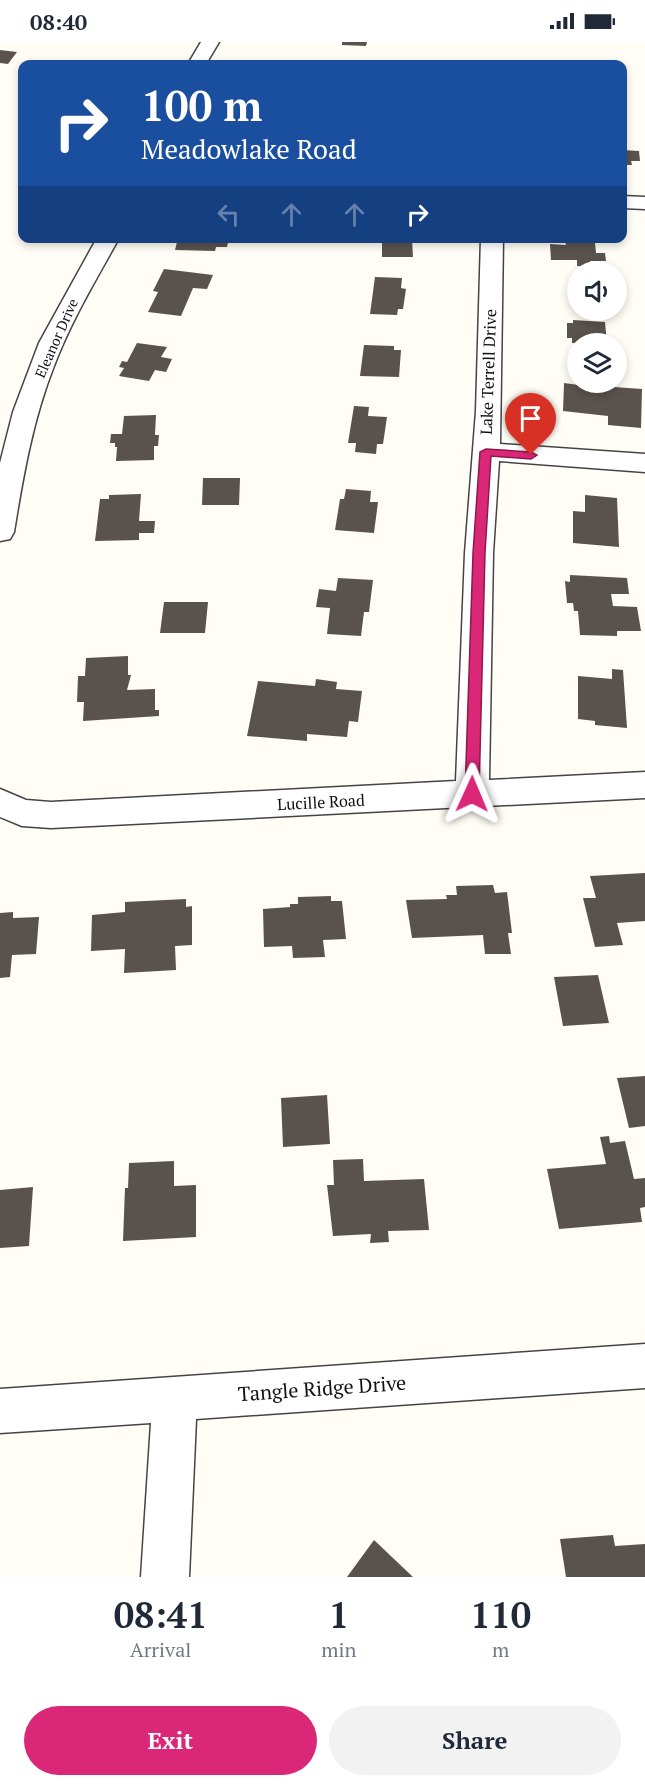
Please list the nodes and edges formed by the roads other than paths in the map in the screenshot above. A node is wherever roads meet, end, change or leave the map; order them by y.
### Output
1 (210, 42) edge
2 (199, 60) edge
3 (627, 202) edge
4 (645, 203) edge
5 (105, 243) edge
6 (492, 243) edge
7 (486, 452) junction
8 (645, 463) edge
9 (0, 532) edge
10 (645, 785) edge
11 (472, 794) junction
12 (0, 802) edge
13 (645, 1366) edge
14 (176, 1398) junction
15 (0, 1411) edge
16 (165, 1577) edge

1 - 2 street
3 - 4 street
5 - 9 street, Eleanor Drive
6 - 7 street, Lake Terrell Drive
7 - 8 street
7 - 11 street, Lake Terrell Drive
10 - 11 street, Lucille Road
11 - 12 street, Lucille Road
13 - 14 street, Tangle Ridge Drive
14 - 15 street, Tangle Ridge Drive
14 - 16 street

